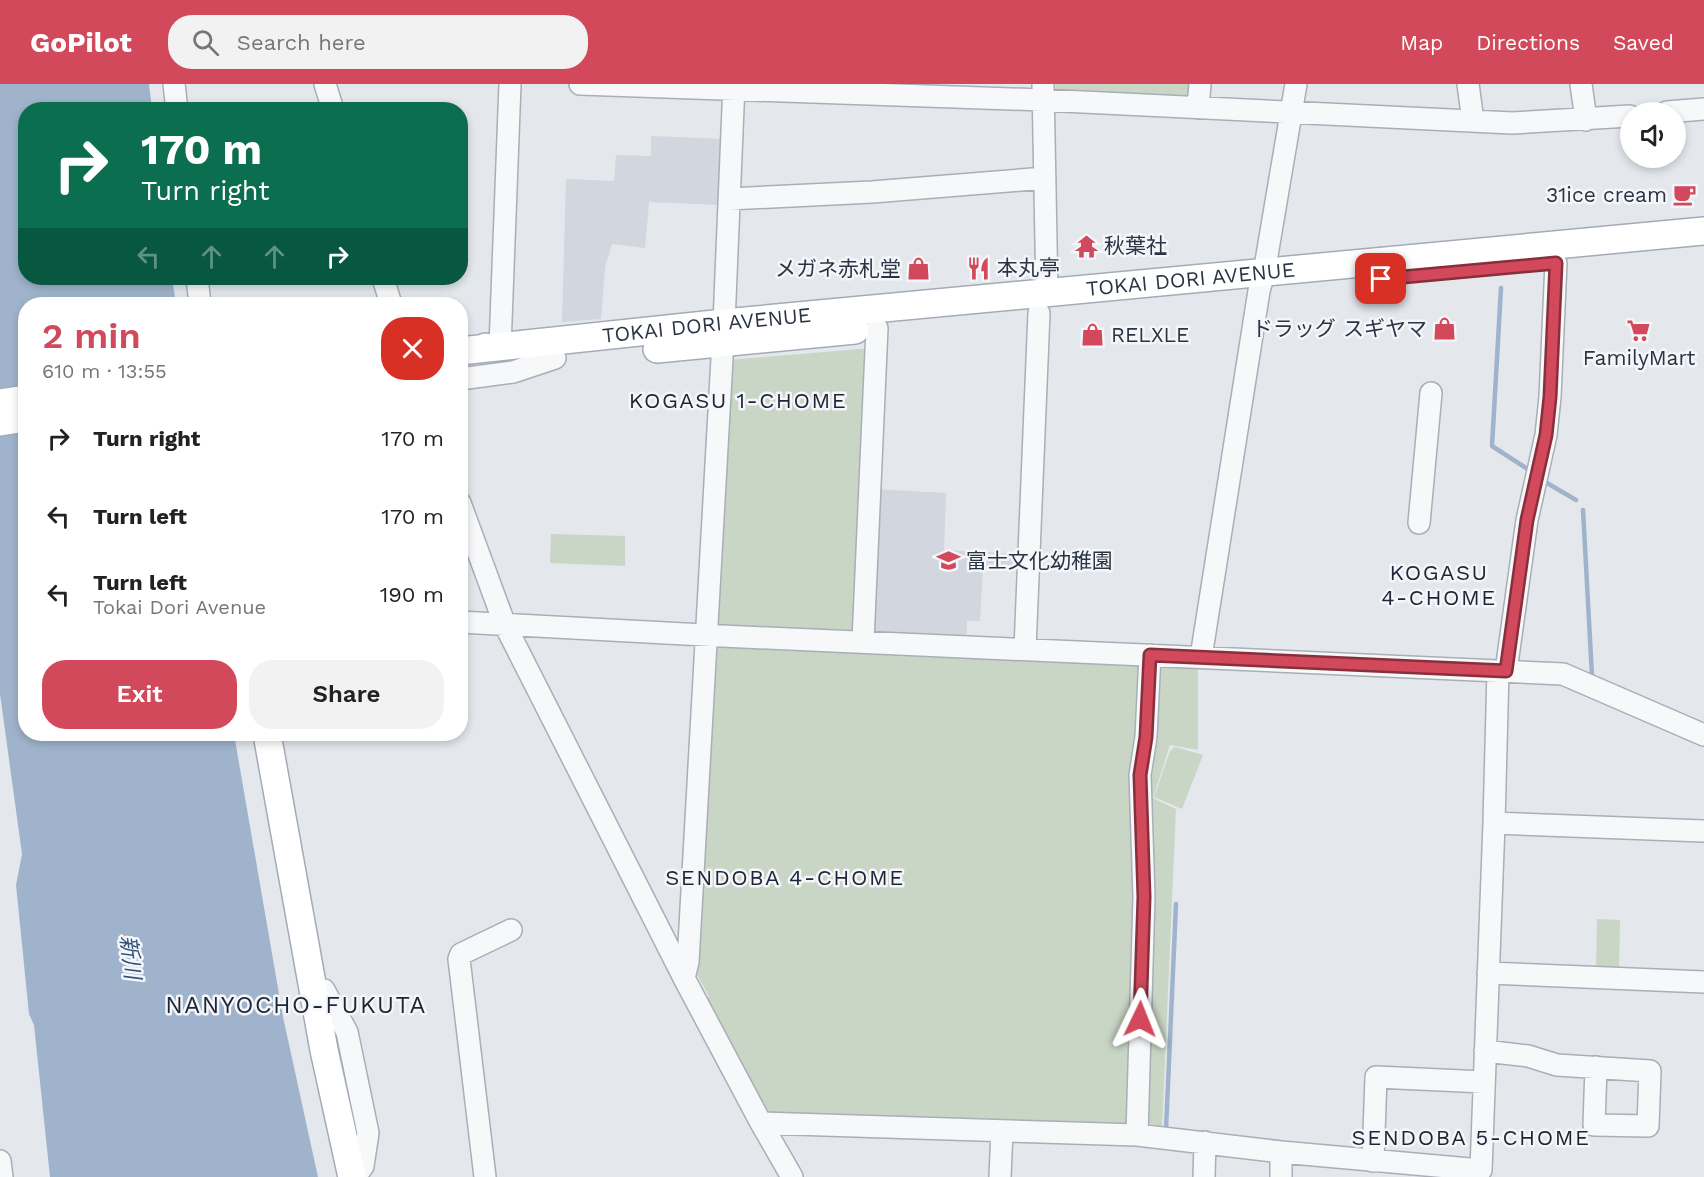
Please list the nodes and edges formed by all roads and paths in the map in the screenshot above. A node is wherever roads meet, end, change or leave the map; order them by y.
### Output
1 (174, 84) edge
2 (325, 84) edge
3 (510, 84) edge
4 (579, 84) edge
5 (1200, 84) edge
6 (1296, 84) edge
7 (1468, 84) edge
8 (1581, 84) edge
9 (734, 87) edge
10 (1043, 92) edge
11 (176, 102) edge
12 (331, 102) edge
13 (1198, 108) junction
14 (1704, 109) edge
15 (1686, 110) edge
16 (1291, 112) junction
17 (1620, 117) edge
18 (1586, 120) junction
19 (1473, 121) junction
20 (1045, 178) junction
21 (729, 199) junction
22 (1704, 231) edge
23 (1704, 249) edge
24 (1556, 263) junction
25 (1261, 282) junction
26 (1043, 303) junction
27 (877, 328) junction
28 (723, 333) junction
29 (468, 340) edge
30 (500, 347) junction
31 (468, 350) edge
32 (555, 358) junction
33 (468, 366) edge
34 (468, 378) edge
35 (1431, 393) dead end
36 (18, 400) edge
37 (0, 403) edge
38 (18, 419) edge
39 (0, 422) edge
40 (1419, 523) dead end
41 (468, 525) edge
42 (468, 622) edge
43 (505, 624) junction
44 (706, 635) junction
45 (863, 641) junction
46 (1026, 649) junction
47 (1150, 655) junction
48 (1201, 657) junction
49 (1502, 671) junction
50 (1704, 735) edge
51 (268, 741) edge
52 (1494, 823) junction
53 (1703, 831) edge
54 (511, 930) dead end
55 (1488, 973) junction
56 (684, 978) junction
57 (1704, 982) edge
58 (1485, 1051) junction
59 (1596, 1067) dead end
60 (1484, 1082) junction
61 (761, 1123) junction
62 (1002, 1131) junction
63 (1137, 1135) junction
64 (1205, 1142) junction
65 (1281, 1152) junction
66 (0, 1161) edge
67 (1373, 1161) junction
68 (2, 1177) edge
69 (354, 1177) edge
70 (485, 1177) edge
71 (792, 1177) edge
72 (1000, 1177) edge
73 (1204, 1177) edge
74 (1281, 1177) edge

1 - 11 street
2 - 12 street
3 - 30 street
4 - 9 street
5 - 13 street
6 - 16 street
7 - 19 street
8 - 18 street
9 - 10 street
9 - 21 street
10 - 13 street
10 - 20 street
13 - 16 street
14 - 15 street
16 - 19 street
16 - 25 street
17 - 18 street
18 - 19 street
20 - 21 street
20 - 26 street
21 - 28 street
22 - 25 main road, TOKAI DORI AVENUE
23 - 24 main road, TOKAI DORI AVENUE
24 - 25 main road, TOKAI DORI AVENUE
24 - 49 street
25 - 26 main road, TOKAI DORI AVENUE
25 - 48 street
26 - 27 main road, TOKAI DORI AVENUE
26 - 28 main road, TOKAI DORI AVENUE
26 - 46 street
27 - 28 main road, TOKAI DORI AVENUE
27 - 45 street
28 - 30 main road, TOKAI DORI AVENUE
28 - 32 main road, TOKAI DORI AVENUE
28 - 44 street
29 - 30 street
30 - 31 main road, TOKAI DORI AVENUE
32 - 33 main road, TOKAI DORI AVENUE
32 - 34 street
35 - 40 street
36 - 37 main road
38 - 39 main road
41 - 43 street
42 - 43 street
43 - 44 street
43 - 56 street
44 - 45 street
44 - 56 street
45 - 46 street
46 - 47 street
47 - 48 street
47 - 63 street
48 - 49 street
49 - 50 street
49 - 52 street
51 - 69 main road
52 - 53 street
52 - 55 street
54 - 70 street
55 - 57 street
55 - 58 street
56 - 61 street
58 - 59 street
58 - 60 street
60 - 67 street
60 - 67 street
61 - 62 street
61 - 71 street
62 - 63 street
62 - 72 street
63 - 64 street
64 - 65 street
64 - 73 street
65 - 67 street
65 - 74 street
66 - 68 street

